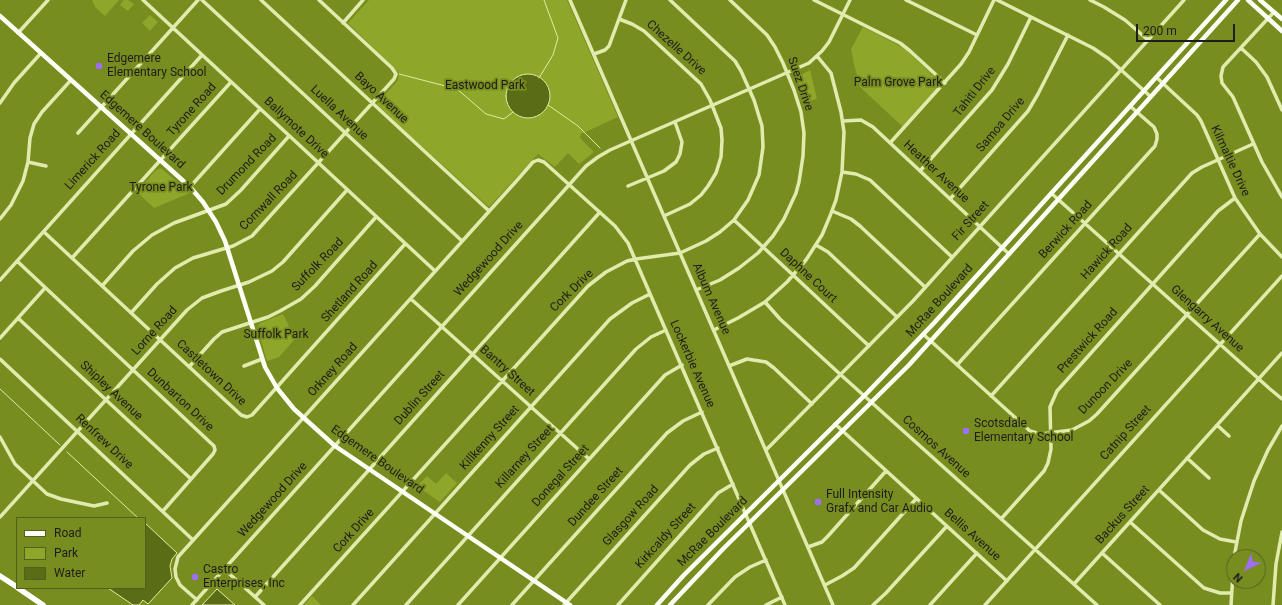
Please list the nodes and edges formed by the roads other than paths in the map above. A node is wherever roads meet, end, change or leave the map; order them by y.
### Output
1 (48, 0) edge
2 (143, 0) edge
3 (198, 0) edge
4 (202, 0) edge
5 (261, 0) edge
6 (319, 0) edge
7 (363, 0) edge
8 (570, 0) edge
9 (626, 0) edge
10 (670, 0) edge
11 (730, 0) edge
12 (814, 0) edge
13 (850, 0) edge
14 (906, 0) edge
15 (994, 0) edge
16 (997, 0) edge
17 (1090, 0) edge
18 (1184, 0) edge
19 (1226, 0) edge
20 (1238, 0) edge
21 (1248, 0) edge
22 (1260, 0) edge
23 (1274, 12) junction
24 (843, 15) junction
25 (0, 16) edge
26 (1031, 17) junction
27 (1268, 18) junction
28 (619, 19) junction
29 (1282, 19) edge
30 (343, 23) junction
31 (173, 28) junction
32 (1282, 31) edge
33 (18, 32) junction
34 (977, 35) junction
35 (1068, 35) junction
36 (1148, 40) junction
37 (1241, 48) junction
38 (42, 53) junction
39 (594, 54) junction
40 (202, 55) junction
41 (817, 56) junction
42 (1121, 70) junction
43 (787, 74) junction
44 (1156, 77) junction
45 (71, 80) junction
46 (231, 82) junction
47 (945, 83) junction
48 (1163, 83) junction
49 (750, 90) junction
50 (1144, 91) junction
51 (1151, 97) junction
52 (0, 102) edge
53 (372, 104) junction
54 (713, 106) junction
55 (1130, 106) junction
56 (102, 108) junction
57 (260, 109) junction
58 (1282, 110) edge
59 (1137, 112) junction
60 (843, 121) junction
61 (675, 122) junction
62 (78, 133) dead end
63 (345, 133) junction
64 (131, 134) junction
65 (289, 136) junction
66 (633, 141) junction
67 (890, 143) junction
68 (1253, 144) junction
69 (1217, 159) junction
70 (161, 160) junction
71 (540, 160) joint
72 (28, 162) junction
73 (318, 163) junction
74 (46, 166) dead end
75 (920, 171) junction
76 (842, 172) junction
77 (648, 178) junction
78 (569, 185) junction
79 (628, 186) dead end
80 (190, 187) junction
81 (347, 190) junction
82 (1051, 193) junction
83 (1282, 197) edge
84 (1235, 198) junction
85 (950, 199) junction
86 (1059, 199) junction
87 (209, 210) junction
88 (489, 211) junction
89 (832, 211) junction
90 (600, 212) junction
91 (664, 216) junction
92 (376, 217) junction
93 (0, 218) edge
94 (734, 220) junction
95 (1085, 223) junction
96 (980, 226) junction
97 (44, 232) junction
98 (1260, 234) junction
99 (462, 241) junction
100 (406, 244) junction
101 (816, 245) junction
102 (227, 247) junction
103 (763, 247) junction
104 (1002, 248) junction
105 (680, 253) junction
106 (1119, 253) junction
107 (1009, 254) junction
108 (952, 257) junction
109 (1282, 257) edge
110 (72, 258) junction
111 (636, 259) junction
112 (17, 261) junction
113 (435, 271) junction
114 (793, 275) junction
115 (1282, 276) edge
116 (0, 280) edge
117 (1153, 283) junction
118 (239, 285) junction
119 (102, 286) junction
120 (925, 287) junction
121 (45, 288) junction
122 (696, 290) junction
123 (650, 294) junction
124 (411, 298) junction
125 (765, 302) junction
126 (131, 313) junction
127 (1186, 314) junction
128 (898, 317) junction
129 (18, 318) junction
130 (251, 323) junction
131 (442, 327) junction
132 (666, 330) junction
133 (714, 330) junction
134 (923, 334) junction
135 (0, 338) edge
136 (160, 340) junction
137 (931, 341) junction
138 (1220, 343) junction
139 (869, 346) junction
140 (1282, 353) edge
141 (473, 354) junction
142 (0, 359) edge
143 (262, 359) junction
144 (682, 365) junction
145 (957, 365) junction
146 (244, 366) dead end
147 (729, 366) junction
148 (189, 367) junction
149 (133, 369) junction
150 (841, 375) junction
151 (1259, 379) junction
152 (502, 381) junction
153 (277, 388) junction
154 (864, 396) junction
155 (991, 396) junction
156 (1282, 399) edge
157 (106, 400) junction
158 (871, 402) junction
159 (812, 404) junction
160 (531, 407) junction
161 (702, 412) junction
162 (303, 418) junction
163 (835, 424) junction
164 (1217, 425) junction
165 (1282, 426) edge
166 (77, 431) junction
167 (842, 431) junction
168 (560, 433) junction
169 (1050, 433) junction
170 (1229, 436) dead end
171 (0, 437) edge
172 (335, 446) junction
173 (718, 448) junction
174 (766, 450) junction
175 (809, 450) junction
176 (816, 457) junction
177 (1187, 458) junction
178 (590, 459) junction
179 (370, 469) junction
180 (886, 471) junction
181 (1209, 478) dead end
182 (191, 479) junction
183 (779, 480) junction
184 (33, 481) junction
185 (733, 484) junction
186 (783, 490) junction
187 (1159, 490) junction
188 (402, 491) junction
189 (916, 499) junction
190 (106, 502) dead end
191 (163, 511) junction
192 (746, 513) junction
193 (435, 514) junction
194 (0, 517) edge
195 (1001, 518) junction
196 (750, 522) junction
197 (1130, 522) junction
198 (947, 526) junction
199 (1282, 532) edge
200 (468, 536) junction
201 (193, 540) junction
202 (1236, 542) junction
203 (808, 547) junction
204 (1035, 549) junction
205 (1235, 549) edge
206 (977, 553) junction
207 (1102, 553) junction
208 (500, 558) junction
209 (766, 560) junction
210 (224, 569) junction
211 (0, 576) edge
212 (1007, 580) junction
213 (534, 581) junction
214 (1074, 584) junction
215 (825, 585) junction
216 (16, 587) edge
217 (19, 589) edge
218 (1231, 589) edge
219 (1231, 593) junction
220 (255, 597) junction
221 (782, 597) junction
222 (197, 600) junction
223 (567, 604) edge
224 (43, 605) edge
225 (192, 605) edge
226 (264, 605) edge
227 (300, 605) edge
228 (353, 605) edge
229 (406, 605) edge
230 (458, 605) edge
231 (512, 605) edge
232 (618, 605) edge
233 (656, 605) edge
234 (670, 605) edge
235 (708, 605) edge
236 (766, 605) edge
237 (785, 605) edge
238 (834, 605) edge
239 (873, 605) edge
240 (930, 605) edge
241 (985, 605) edge
242 (1097, 605) edge
243 (1160, 605) edge
244 (1231, 605) edge
245 (1273, 605) edge

1 - 33 street
2 - 31 street, Ballymote Drive
3 - 31 street
4 - 63 street, Luella Avenue
5 - 53 street, Bayo Avenue
6 - 30 street
7 - 30 street
8 - 39 street, Album Avenue
9 - 28 street
10 - 49 street, Cork Drive
11 - 43 street, Suez Drive
12 - 24 street
13 - 24 street, Wedgewood Drive
14 - 34 street
15 - 34 street
16 - 26 street
17 - 36 street
18 - 36 street, Fir Street
19 - 44 main road, McRae Boulevard
20 - 48 main road, McRae Boulevard
21 - 27 main road
22 - 23 main road
23 - 27 street
23 - 29 main road
24 - 41 street, Wedgewood Drive
24 - 47 street
25 - 33 main road, Edgemere Boulevard
26 - 35 street
26 - 75 street, Tahiti Drive
27 - 32 main road
27 - 37 street
28 - 39 street
28 - 54 street, Chezelle Drive
30 - 53 street, Cornwall Road
31 - 40 street, Ballymote Drive
31 - 56 street
33 - 38 main road, Edgemere Boulevard
34 - 47 street
35 - 42 street
35 - 85 street, Samoa Drive
36 - 42 street, Fir Street
37 - 58 street
37 - 68 street
38 - 45 main road, Edgemere Boulevard
38 - 52 street
39 - 66 street, Album Avenue
40 - 46 street, Ballymote Drive
40 - 64 street, Limerick Road
41 - 43 street, Wedgewood Drive
41 - 60 street
42 - 50 street
42 - 96 street, Fir Street
43 - 49 street, Wedgewood Drive
43 - 103 street, Suez Drive
44 - 48 street, Kilmaltie Drive
44 - 50 main road, McRae Boulevard
45 - 56 main road, Edgemere Boulevard
45 - 72 street
46 - 57 street, Ballymote Drive
46 - 70 street, Tyrone Road
47 - 67 street
48 - 51 main road, McRae Boulevard
48 - 69 street, Kilmaltie Drive
49 - 54 street, Wedgewood Drive
49 - 94 street, Cork Drive
50 - 51 street
50 - 55 main road, McRae Boulevard
51 - 59 main road, McRae Boulevard
53 - 63 street, Cornwall Road
53 - 88 street, Bayo Avenue
54 - 61 street, Wedgewood Drive
54 - 91 street, Chezelle Drive
55 - 59 street, Berwick Road
55 - 82 main road, McRae Boulevard
56 - 62 street
56 - 64 main road, Edgemere Boulevard
57 - 65 street, Ballymote Drive
57 - 80 street
59 - 86 main road, McRae Boulevard
59 - 95 street, Berwick Road
60 - 67 street, Heather Avenue
60 - 76 street
61 - 66 street, Wedgewood Drive
61 - 77 street
63 - 73 street, Cornwall Road
63 - 99 street, Luella Avenue
64 - 70 main road, Edgemere Boulevard
64 - 97 street, Limerick Road
65 - 73 street, Ballymote Drive
65 - 87 street, Drumond Road
66 - 77 street, Album Avenue
66 - 78 street, Wedgewood Drive
67 - 75 street, Heather Avenue
68 - 69 street, Hawick Road
68 - 83 street
69 - 84 street, Kilmaltie Drive
69 - 106 street, Hawick Road
70 - 80 main road, Edgemere Boulevard
70 - 110 street, Tyrone Road
71 - 78 street, Lockerbie Avenue
71 - 88 street, Orkney Road
72 - 74 street
72 - 93 street
73 - 81 street, Ballymote Drive
73 - 102 street, Cornwall Road
75 - 85 street, Heather Avenue
76 - 89 street
76 - 108 street
77 - 79 street
77 - 91 street, Album Avenue
78 - 90 street, Lockerbie Avenue
78 - 131 street, Wedgewood Drive
80 - 87 main road, Edgemere Boulevard
81 - 92 street, Ballymote Drive
81 - 118 street, Lorne Road
82 - 86 street, Glengarry Avenue
82 - 104 main road, McRae Boulevard
84 - 98 street, Kilmaltie Drive
84 - 117 street, Prestwick Road
85 - 96 street, Heather Avenue
86 - 95 street, Glengarry Avenue
86 - 107 main road, McRae Boulevard
87 - 102 main road, Edgemere Boulevard
87 - 119 street, Drumond Road
88 - 99 street, Orkney Road
89 - 101 street
89 - 120 street
90 - 111 street, Lockerbie Avenue
90 - 141 street, Dublin Street
91 - 105 street, Album Avenue
92 - 100 street, Ballymote Drive
92 - 130 street, Suffolk Road
94 - 103 street, Daphne Court
94 - 105 street, Cork Drive
95 - 106 street, Glengarry Avenue
95 - 145 street, Berwick Road
96 - 104 street, Heather Avenue
96 - 108 street, Fir Street
97 - 110 street, Castletown Drive
97 - 112 street, Limerick Road
98 - 109 street, Kilmaltie Drive
98 - 127 street, Dunoon Drive
99 - 113 street, Orkney Road
100 - 113 street, Ballymote Drive
100 - 153 street, Shetland Road
101 - 114 street
101 - 128 street
102 - 118 main road, Edgemere Boulevard
102 - 126 street, Cornwall Road
103 - 114 street, Daphne Court
103 - 122 street, Suez Drive
104 - 107 street, Heather Avenue
104 - 134 main road, McRae Boulevard
105 - 111 street, Cork Drive
105 - 122 street, Album Avenue
106 - 117 street, Glengarry Avenue
106 - 155 street, Hawick Road
107 - 137 main road, McRae Boulevard
108 - 120 street, Fir Street
110 - 119 street, Castletown Drive
111 - 123 street, Lockerbie Avenue
111 - 152 street, Cork Drive
112 - 116 street, Limerick Road
112 - 121 street, Dunbarton Drive
113 - 124 street, Orkney Road
114 - 125 street
114 - 139 street, Daphne Court
115 - 138 street, Catnip Street
117 - 127 street, Glengarry Avenue
117 - 169 street, Prestwick Road
118 - 130 main road, Edgemere Boulevard
118 - 136 street, Lorne Road
119 - 126 street, Castletown Drive
120 - 128 street, Fir Street
121 - 129 street
121 - 149 street, Dunbarton Drive
122 - 133 street, Album Avenue
123 - 132 street, Lockerbie Avenue
123 - 160 street, Killkenny Street
124 - 131 street, Bantry Street
124 - 162 street, Orkney Road
125 - 133 street
125 - 150 street, Cosmos Avenue
126 - 136 street, Castletown Drive
127 - 138 street, Glengarry Avenue
127 - 169 street, Dunoon Drive
128 - 139 street, Fir Street
129 - 135 street
129 - 157 street, Shipley Avenue
130 - 143 main road, Edgemere Boulevard
130 - 148 street, Suffolk Road
131 - 141 street, Bantry Street
131 - 172 street, Wedgewood Drive
132 - 144 street, Lockerbie Avenue
132 - 168 street, Killarney Street
133 - 147 street, Album Avenue
134 - 137 street, Dunoon Drive
134 - 154 main road, McRae Boulevard
136 - 148 street, Castletown Drive
136 - 149 street, Lorne Road
137 - 145 street, Dunoon Drive
137 - 158 main road, McRae Boulevard
138 - 151 street, Glengarry Avenue
138 - 204 street, Catnip Street
139 - 150 street, Fir Street
140 - 151 street, Backus Street
141 - 152 street, Bantry Street
141 - 179 street, Dublin Street
142 - 166 street, Renfrew Drive
143 - 146 street
143 - 153 main road, Edgemere Boulevard
144 - 161 street, Lockerbie Avenue
144 - 178 street, Donegal Street
145 - 155 street, Dunoon Drive
147 - 159 street
147 - 174 street, Album Avenue
148 - 153 street, Castletown Drive
149 - 157 street, Lorne Road
149 - 182 street, Dunbarton Drive
150 - 154 street, Cosmos Avenue
150 - 159 street, Fir Street
151 - 156 street, Glengarry Avenue
151 - 164 street, Backus Street
152 - 160 street, Bantry Street
152 - 188 street, Cork Drive
153 - 162 main road, Edgemere Boulevard
154 - 158 street, Cosmos Avenue
154 - 163 main road, McRae Boulevard
155 - 169 street, Dunoon Drive
157 - 166 street, Lorne Road
157 - 182 street, Shipley Avenue
158 - 167 main road, McRae Boulevard
158 - 195 street, Cosmos Avenue
159 - 174 street, Fir Street
160 - 168 street, Bantry Street
160 - 193 street, Killkenny Street
161 - 173 street, Lockerbie Avenue
161 - 213 street, Dundee Street
162 - 172 main road, Edgemere Boulevard
162 - 201 street, Orkney Road
163 - 167 street, Bellis Avenue
163 - 175 main road, McRae Boulevard
164 - 170 street
164 - 177 street, Backus Street
165 - 202 street
166 - 184 street, Lorne Road
166 - 191 street, Renfrew Drive
167 - 176 main road, McRae Boulevard
167 - 180 street, Bellis Avenue
168 - 178 street, Bantry Street
168 - 200 street, Killarney Street
169 - 195 street, Prestwick Road
171 - 184 street
172 - 179 main road, Edgemere Boulevard
172 - 210 street, Wedgewood Drive
173 - 185 street, Lockerbie Avenue
173 - 223 street, Glasgow Road
174 - 183 street, Album Avenue
175 - 176 main road
175 - 183 main road, McRae Boulevard
176 - 186 main road, McRae Boulevard
177 - 181 street
177 - 187 street, Backus Street
178 - 208 street, Donegal Street
179 - 188 main road, Edgemere Boulevard
179 - 220 street, Dublin Street
180 - 189 street, Bellis Avenue
180 - 203 street
182 - 191 street, Dunbarton Drive
183 - 186 street, Album Avenue
183 - 192 main road, McRae Boulevard
184 - 190 street
184 - 194 street, Lorne Road
185 - 192 street, Lockerbie Avenue
185 - 232 street, Kirkcaldy Street
186 - 196 main road, McRae Boulevard
186 - 203 street, Album Avenue
187 - 197 street, Backus Street
187 - 202 street
188 - 193 main road, Edgemere Boulevard
188 - 227 street, Cork Drive
189 - 198 street, Bellis Avenue
189 - 215 street
191 - 201 street, Renfrew Drive
192 - 196 street, Lockerbie Avenue
192 - 233 main road, McRae Boulevard
193 - 200 main road, Edgemere Boulevard
193 - 228 street, Killkenny Street
195 - 204 street, Cosmos Avenue
196 - 209 street, Lockerbie Avenue
196 - 234 main road, McRae Boulevard
197 - 207 street, Backus Street
197 - 219 street
198 - 206 street, Bellis Avenue
198 - 239 street
199 - 245 street
200 - 208 main road, Edgemere Boulevard
200 - 229 street, Killarney Street
201 - 222 street, Orkney Road
202 - 205 street
203 - 215 street, Album Avenue
204 - 212 street, Catnip Street
204 - 214 street, Cosmos Avenue
206 - 212 street, Bellis Avenue
206 - 240 street
207 - 214 street, Backus Street
207 - 243 street
208 - 213 main road, Edgemere Boulevard
208 - 230 street, Donegal Street
209 - 221 street, Lockerbie Avenue
209 - 235 street
210 - 220 street
210 - 222 street, Wedgewood Drive
211 - 216 highway
212 - 241 street, Catnip Street
213 - 223 main road, Edgemere Boulevard
213 - 231 street, Dundee Street
214 - 242 street, Cosmos Avenue
215 - 238 street, Album Avenue
217 - 224 highway
218 - 219 street
219 - 244 street
220 - 226 street
221 - 236 street
221 - 237 street, Lockerbie Avenue
222 - 225 street, Wedgewood Drive

